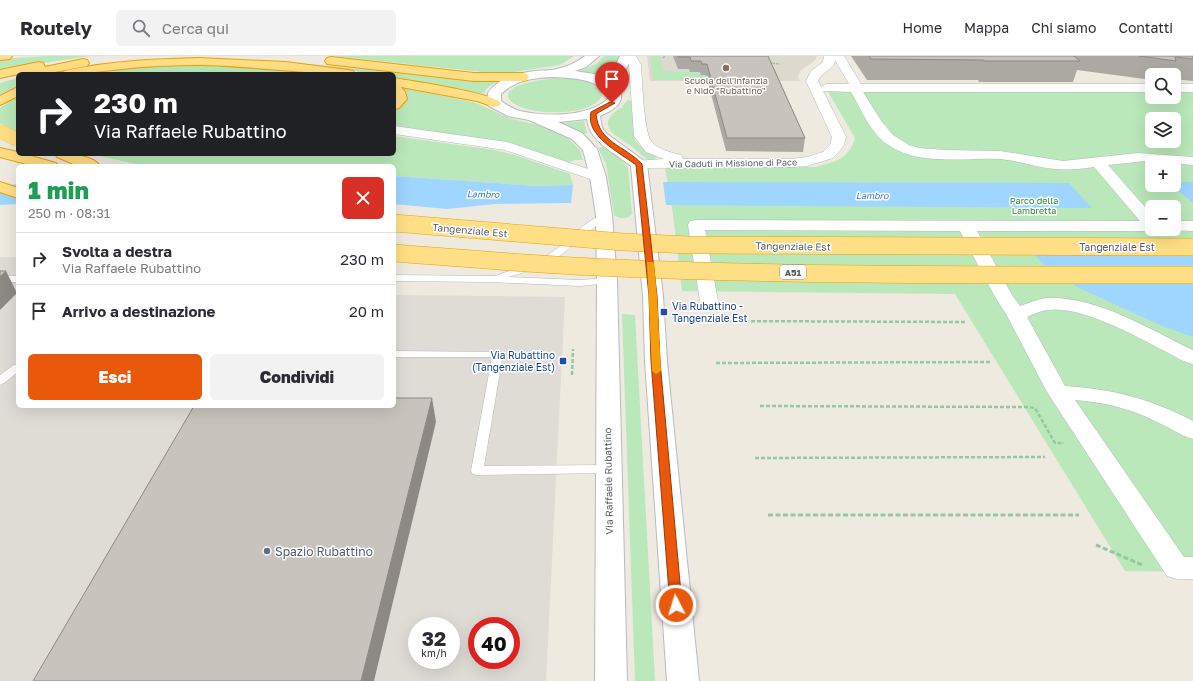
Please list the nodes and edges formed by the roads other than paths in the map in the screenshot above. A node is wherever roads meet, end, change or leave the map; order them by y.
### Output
1 (0, 56) edge
2 (6, 56) edge
3 (113, 56) edge
4 (283, 56) edge
5 (593, 56) edge
6 (626, 56) edge
7 (630, 56) edge
8 (830, 56) edge
9 (838, 56) edge
10 (298, 67) junction
11 (36, 72) edge
12 (77, 72) edge
13 (334, 72) edge
14 (556, 73) junction
15 (0, 74) edge
16 (16, 76) edge
17 (523, 77) junction
18 (0, 80) edge
19 (396, 82) edge
20 (826, 88) dead end
21 (854, 88) junction
22 (1145, 88) edge
23 (1181, 88) edge
24 (1193, 88) edge
25 (396, 89) edge
26 (614, 90) junction
27 (16, 92) edge
28 (0, 101) edge
29 (396, 102) edge
30 (494, 103) junction
31 (593, 113) junction
32 (532, 117) junction
33 (396, 130) edge
34 (0, 131) edge
35 (16, 136) edge
36 (16, 139) edge
37 (0, 140) edge
38 (0, 152) edge
39 (67, 156) edge
40 (1193, 161) edge
41 (707, 163) junction
42 (1099, 163) junction
43 (44, 164) edge
44 (87, 164) edge
45 (639, 164) junction
46 (598, 177) junction
47 (0, 187) edge
48 (16, 191) edge
49 (604, 215) junction
50 (1145, 218) edge
51 (396, 223) edge
52 (967, 226) junction
53 (1145, 226) edge
54 (1181, 226) edge
55 (1193, 226) edge
56 (1193, 247) edge
57 (396, 253) edge
58 (1193, 275) edge
59 (396, 278) edge
60 (0, 279) edge
61 (16, 279) edge
62 (489, 279) junction
63 (606, 281) junction
64 (709, 301) dead end
65 (1016, 314) junction
66 (396, 354) edge
67 (1193, 358) edge
68 (16, 369) edge
69 (0, 381) edge
70 (1058, 392) junction
71 (1193, 431) edge
72 (608, 469) junction
73 (1185, 568) edge
74 (611, 681) edge
75 (683, 681) edge

1 - 2 highway
3 - 15 highway
4 - 17 highway
5 - 14 street
6 - 26 street, Via Raffaele Rubattino
7 - 41 street
8 - 41 street, Via Caduti in Missione di Pace
9 - 21 street
10 - 11 highway
10 - 12 highway
10 - 13 highway
14 - 17 street
14 - 26 street
16 - 18 highway
17 - 30 street
19 - 30 highway
20 - 21 street
21 - 22 street
21 - 42 street
23 - 24 street
25 - 29 highway
26 - 31 street, Via Raffaele Rubattino
27 - 28 highway
30 - 32 street, Via Raffaele Rubattino
31 - 32 street, Via Raffaele Rubattino
31 - 45 street
32 - 46 street, Via Raffaele Rubattino
33 - 46 street
34 - 36 highway, bridge
35 - 37 street
38 - 43 highway
39 - 44 highway
40 - 42 street
41 - 45 street, Via Caduti in Missione di Pace
42 - 50 street
45 - 75 street
46 - 49 street, Via Raffaele Rubattino
47 - 48 highway
49 - 62 lane
49 - 63 street, Via Raffaele Rubattino
51 - 56 highway, Tangenziale Est, bridge
52 - 53 street
52 - 64 street
52 - 65 street
54 - 55 street
57 - 58 highway, A51, bridge
59 - 62 lane
60 - 61 lane
62 - 63 lane
63 - 72 street, Via Raffaele Rubattino
65 - 67 street
65 - 70 street
66 - 72 lane
68 - 69 lane
70 - 71 street
70 - 73 street
72 - 74 street, Via Raffaele Rubattino

